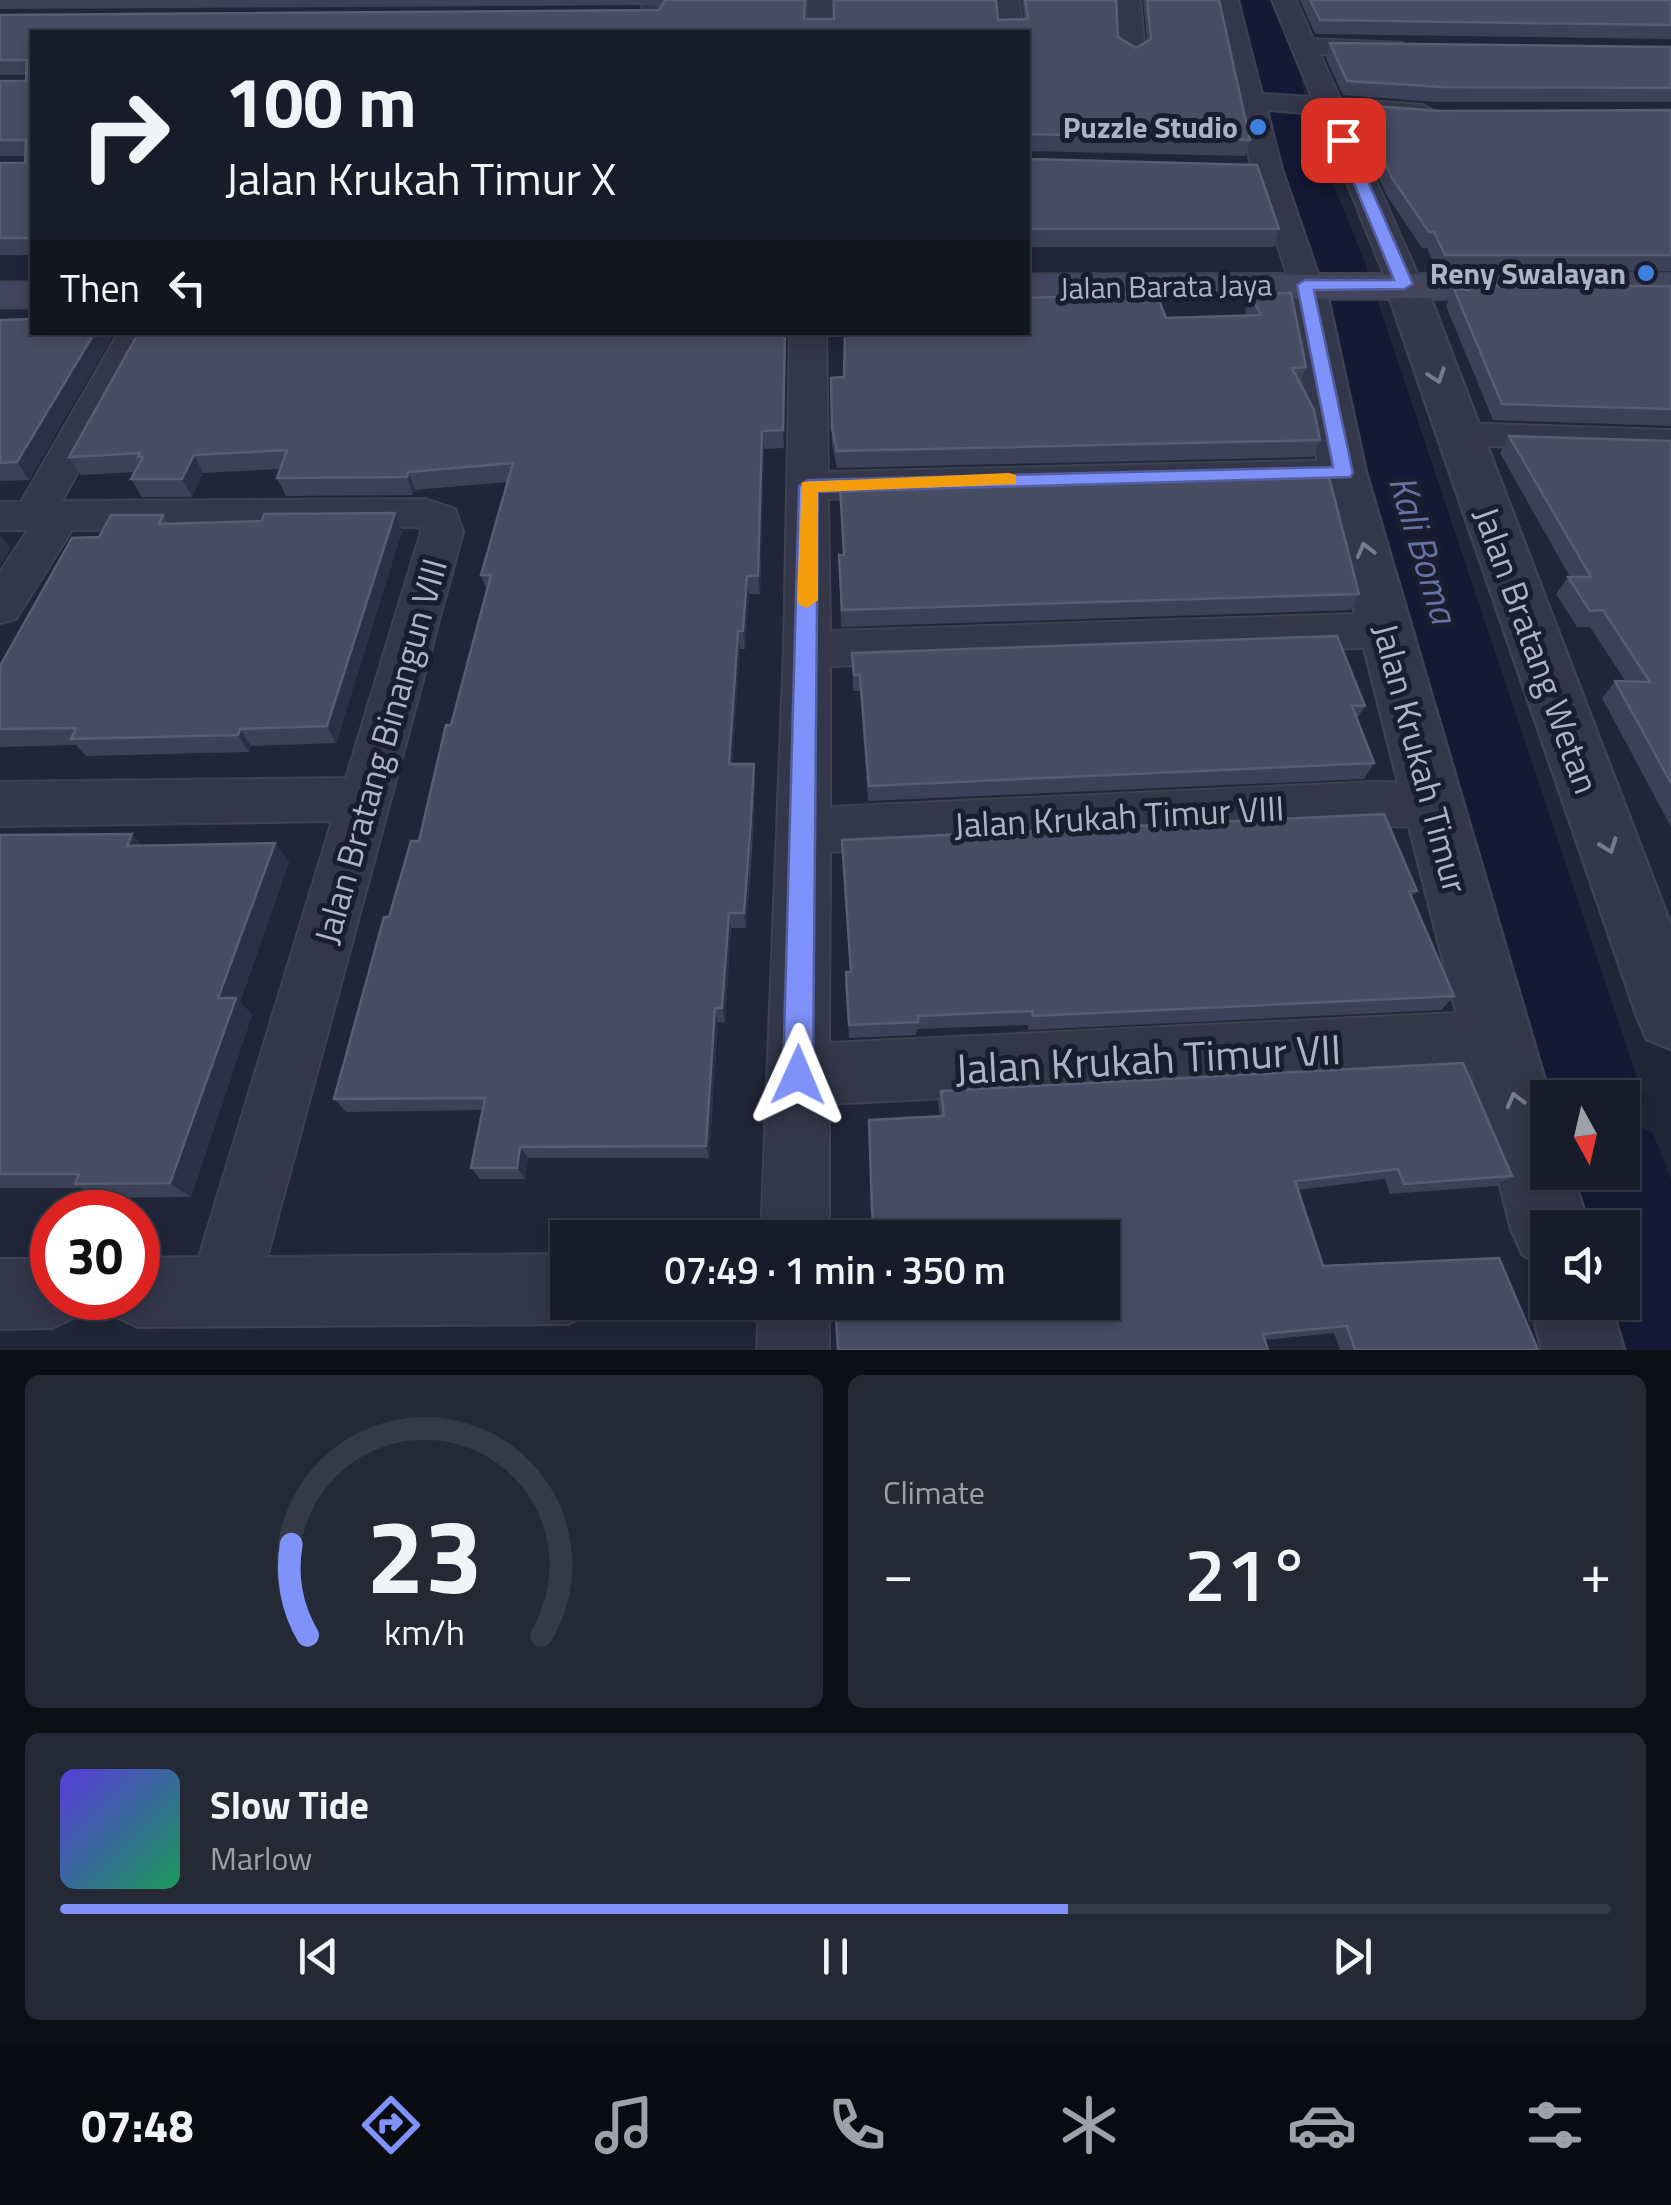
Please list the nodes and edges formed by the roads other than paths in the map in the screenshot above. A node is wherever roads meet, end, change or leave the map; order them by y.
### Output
1 (820, 0) edge
2 (1007, 0) edge
3 (1128, 0) edge
4 (1226, 0) edge
5 (1284, 0) edge
6 (819, 30) edge
7 (1010, 30) edge
8 (1304, 46) junction
9 (1419, 48) edge
10 (1132, 52) edge
11 (1262, 103) junction
12 (1319, 107) junction
13 (1446, 114) edge
14 (1230, 168) edge
15 (1267, 169) junction
16 (1398, 284) junction
17 (1316, 285) junction
18 (1671, 286) edge
19 (1030, 287) edge
20 (0, 295) edge
21 (30, 295) edge
22 (135, 335) edge
23 (808, 335) edge
24 (1458, 436) junction
25 (1659, 442) edge
26 (1344, 473) junction
27 (1671, 476) edge
28 (808, 486) junction
29 (31, 515) edge
30 (0, 607) edge
31 (1386, 630) junction
32 (807, 650) junction
33 (368, 799) junction
34 (0, 804) edge
35 (1434, 805) junction
36 (803, 831) junction
37 (1671, 1016) edge
38 (1499, 1040) junction
39 (798, 1075) junction
40 (1545, 1210) edge
41 (795, 1220) edge
42 (550, 1288) edge
43 (223, 1291) junction
44 (160, 1292) edge
45 (30, 1293) edge
46 (0, 1294) edge
47 (794, 1320) edge
48 (1575, 1320) edge
49 (793, 1350) edge
50 (1583, 1350) edge

1 - 6 street
2 - 7 street
3 - 10 street
4 - 11 street
5 - 8 street
8 - 9 street
8 - 12 street
11 - 12 street
11 - 15 street
12 - 13 street
12 - 16 street
14 - 15 street
15 - 17 street
16 - 17 main road, Jalan Barata Jaya
16 - 18 main road, Jalan Barata Jaya
16 -> 24 street, Jalan Bratang Wetan
17 - 19 main road, Jalan Barata Jaya
17 - 26 street, Jalan Krukah Timur
20 - 21 main road
22 - 29 street
23 - 28 street
24 - 25 street
24 -> 37 street, Jalan Bratang Wetan
25 - 27 street
26 - 28 street
31 -> 26 street, Jalan Krukah Timur
28 - 32 street
29 - 30 street
29 - 33 street, Jalan Bratang Binangun VIII
31 - 32 street
31 - 35 street, Jalan Krukah Timur
32 - 36 street
33 - 34 street
33 - 43 street, Jalan Bratang Binangun VIII
35 - 36 street, Jalan Krukah Timur VIII
35 - 38 street, Jalan Krukah Timur
36 - 39 street
38 - 39 street, Jalan Krukah Timur VII
40 -> 38 street, Jalan Krukah Timur
39 - 41 street
42 - 43 street
43 - 44 street
45 - 46 street
47 - 49 street
48 - 50 street

